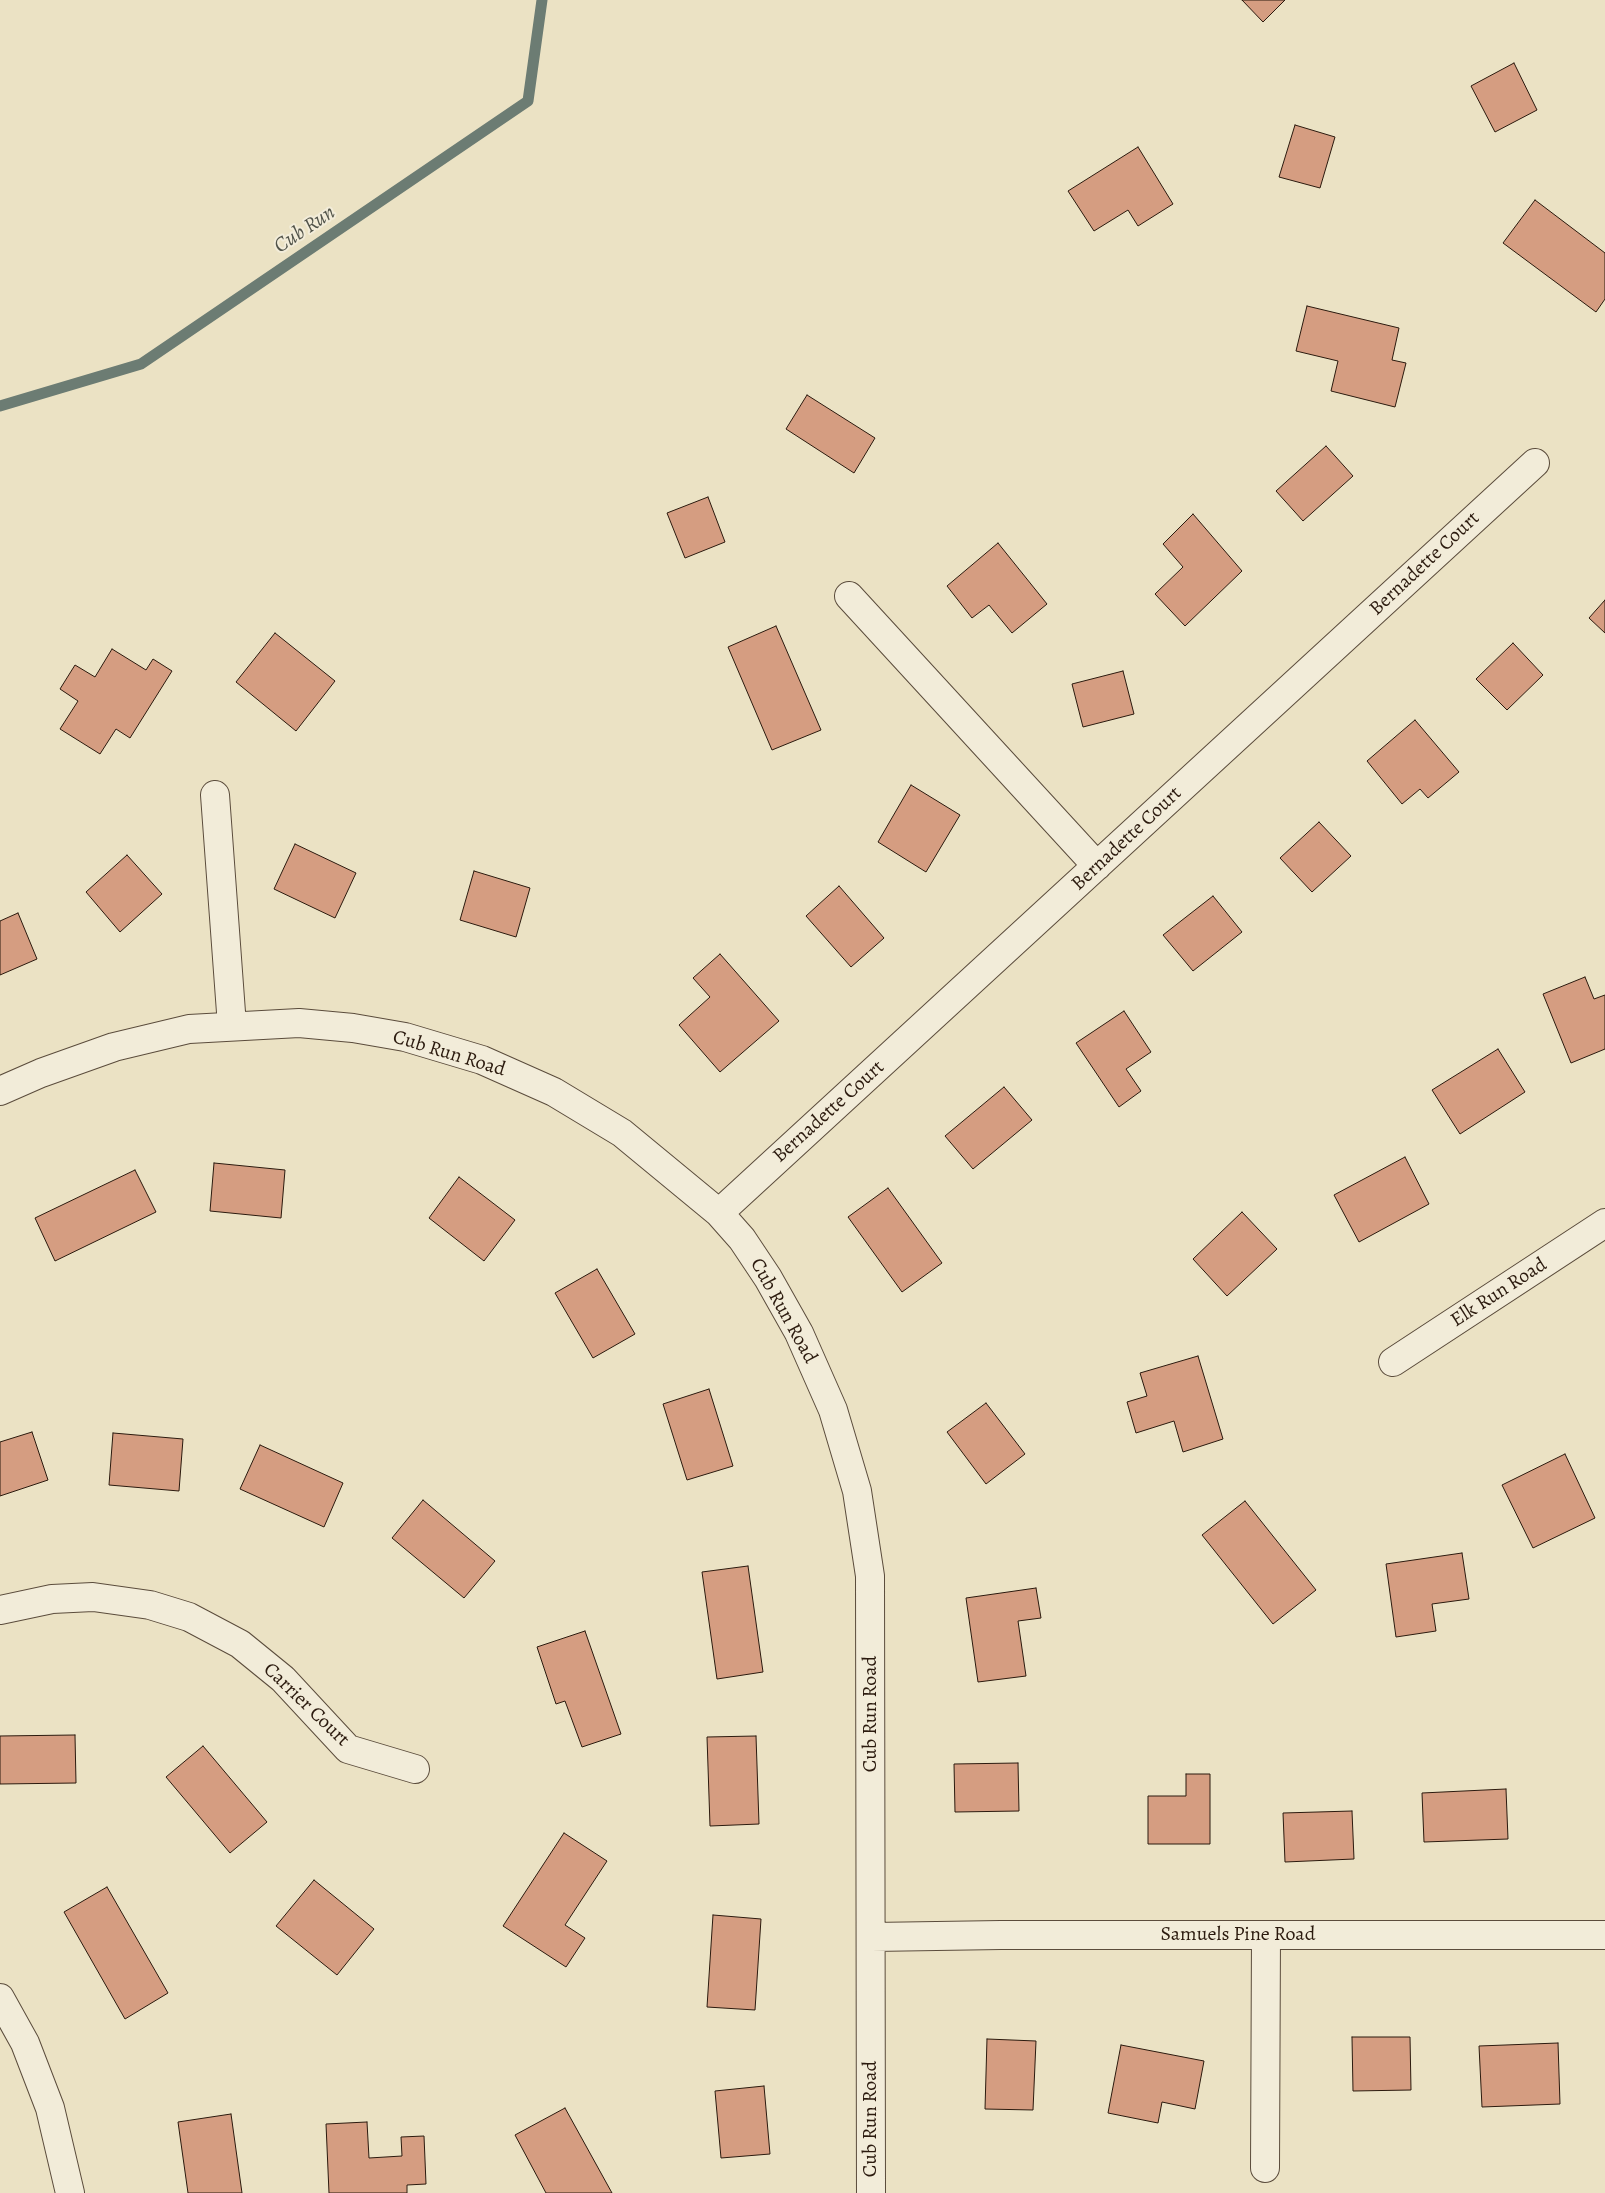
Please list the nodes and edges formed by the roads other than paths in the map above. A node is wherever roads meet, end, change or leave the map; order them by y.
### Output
1 (1535, 463) dead end
2 (849, 596) dead end
3 (215, 795) dead end
4 (1097, 866) junction
5 (232, 1026) junction
6 (0, 1091) edge
7 (719, 1212) junction
8 (1605, 1223) edge
9 (1393, 1362) dead end
10 (0, 1610) edge
11 (415, 1769) dead end
12 (1605, 1935) edge
13 (1266, 1936) junction
14 (872, 1937) junction
15 (0, 1998) edge
16 (1265, 2168) dead end
17 (70, 2193) edge
18 (871, 2193) edge

1 - 4 street, Bernadette Court
2 - 4 street
3 - 5 street
4 - 7 street, Bernadette Court
5 - 6 street, Cub Run Road
5 - 7 street, Cub Run Road
7 - 14 street, Cub Run Road
8 - 9 street, Elk Run Road
10 - 11 street, Carrier Court
12 - 13 street, Samuels Pine Road
13 - 14 street, Samuels Pine Road
13 - 16 street
14 - 18 street, Cub Run Road
15 - 17 street

